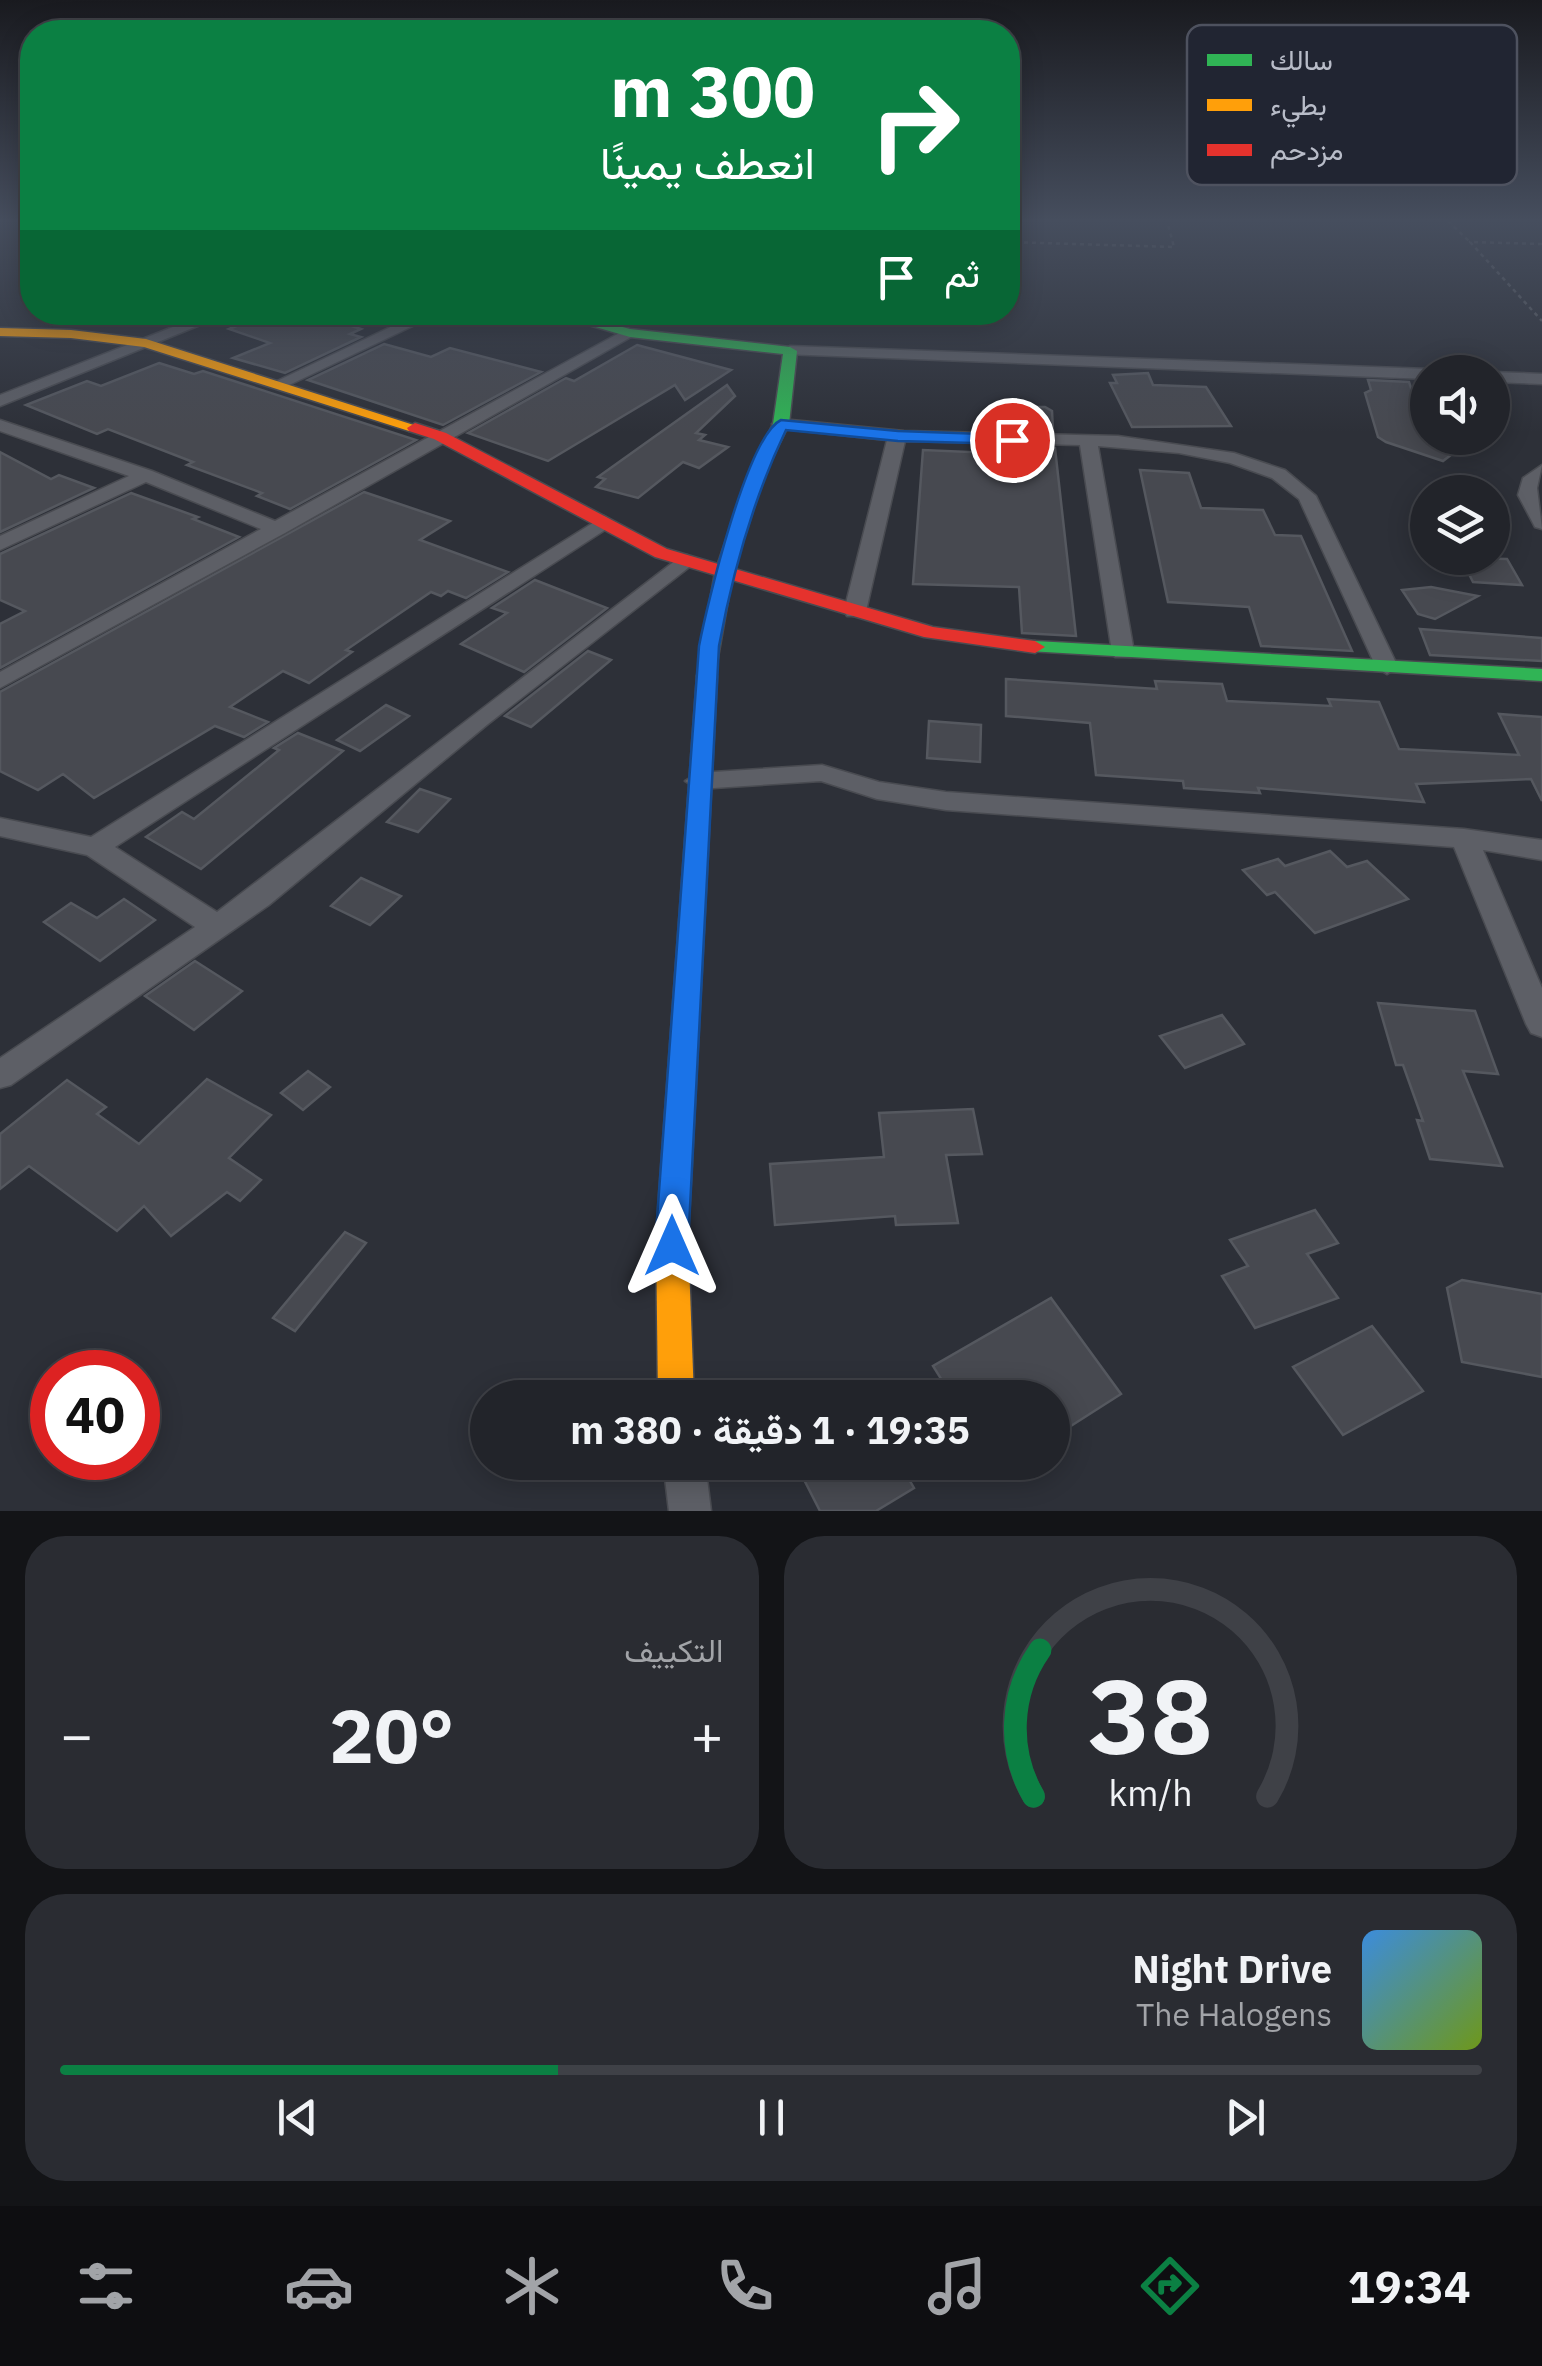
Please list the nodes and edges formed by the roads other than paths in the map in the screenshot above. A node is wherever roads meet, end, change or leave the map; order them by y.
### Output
1 (193, 325) edge
2 (407, 325) edge
3 (600, 325) edge
4 (0, 332) edge
5 (630, 333) junction
6 (146, 344) junction
7 (790, 352) junction
8 (1410, 373) edge
9 (1510, 378) edge
10 (1542, 379) edge
11 (281, 384) junction
12 (0, 402) edge
13 (781, 424) junction
14 (0, 425) edge
15 (440, 436) junction
16 (898, 436) junction
17 (1088, 442) junction
18 (1542, 470) edge
19 (145, 475) junction
20 (604, 522) junction
21 (1542, 522) edge
22 (278, 529) junction
23 (0, 544) edge
24 (688, 561) junction
25 (724, 572) junction
26 (855, 610) junction
27 (1123, 652) junction
28 (1387, 667) junction
29 (1542, 676) edge
30 (0, 681) edge
31 (698, 780) junction
32 (3, 830) edge
33 (1464, 838) junction
34 (95, 847) junction
35 (1542, 850) edge
36 (216, 926) junction
37 (1542, 1024) edge
38 (0, 1076) edge
39 (676, 1380) edge
40 (686, 1480) edge
41 (690, 1511) edge

1 - 6 street
2 - 11 street
3 - 5 street
4 - 6 street
5 - 7 street
5 - 15 street
6 - 11 street
6 - 12 street
7 - 8 street
7 - 13 street
9 - 10 street
11 - 15 street
13 - 16 street
13 - 25 street
14 - 19 street
15 - 20 street
15 - 22 street
16 - 17 street
16 - 26 street
17 - 27 street
17 - 28 street
18 - 21 street
19 - 22 street
19 - 23 street
20 - 24 street
20 - 34 street
22 - 30 street
24 - 25 street
24 - 36 street
25 - 26 street
25 - 31 street
26 - 27 street
27 - 28 street
28 - 29 street
31 - 33 street
31 - 39 street
32 - 34 street
33 - 35 street
33 - 37 street
34 - 36 street
36 - 38 street
40 - 41 street

